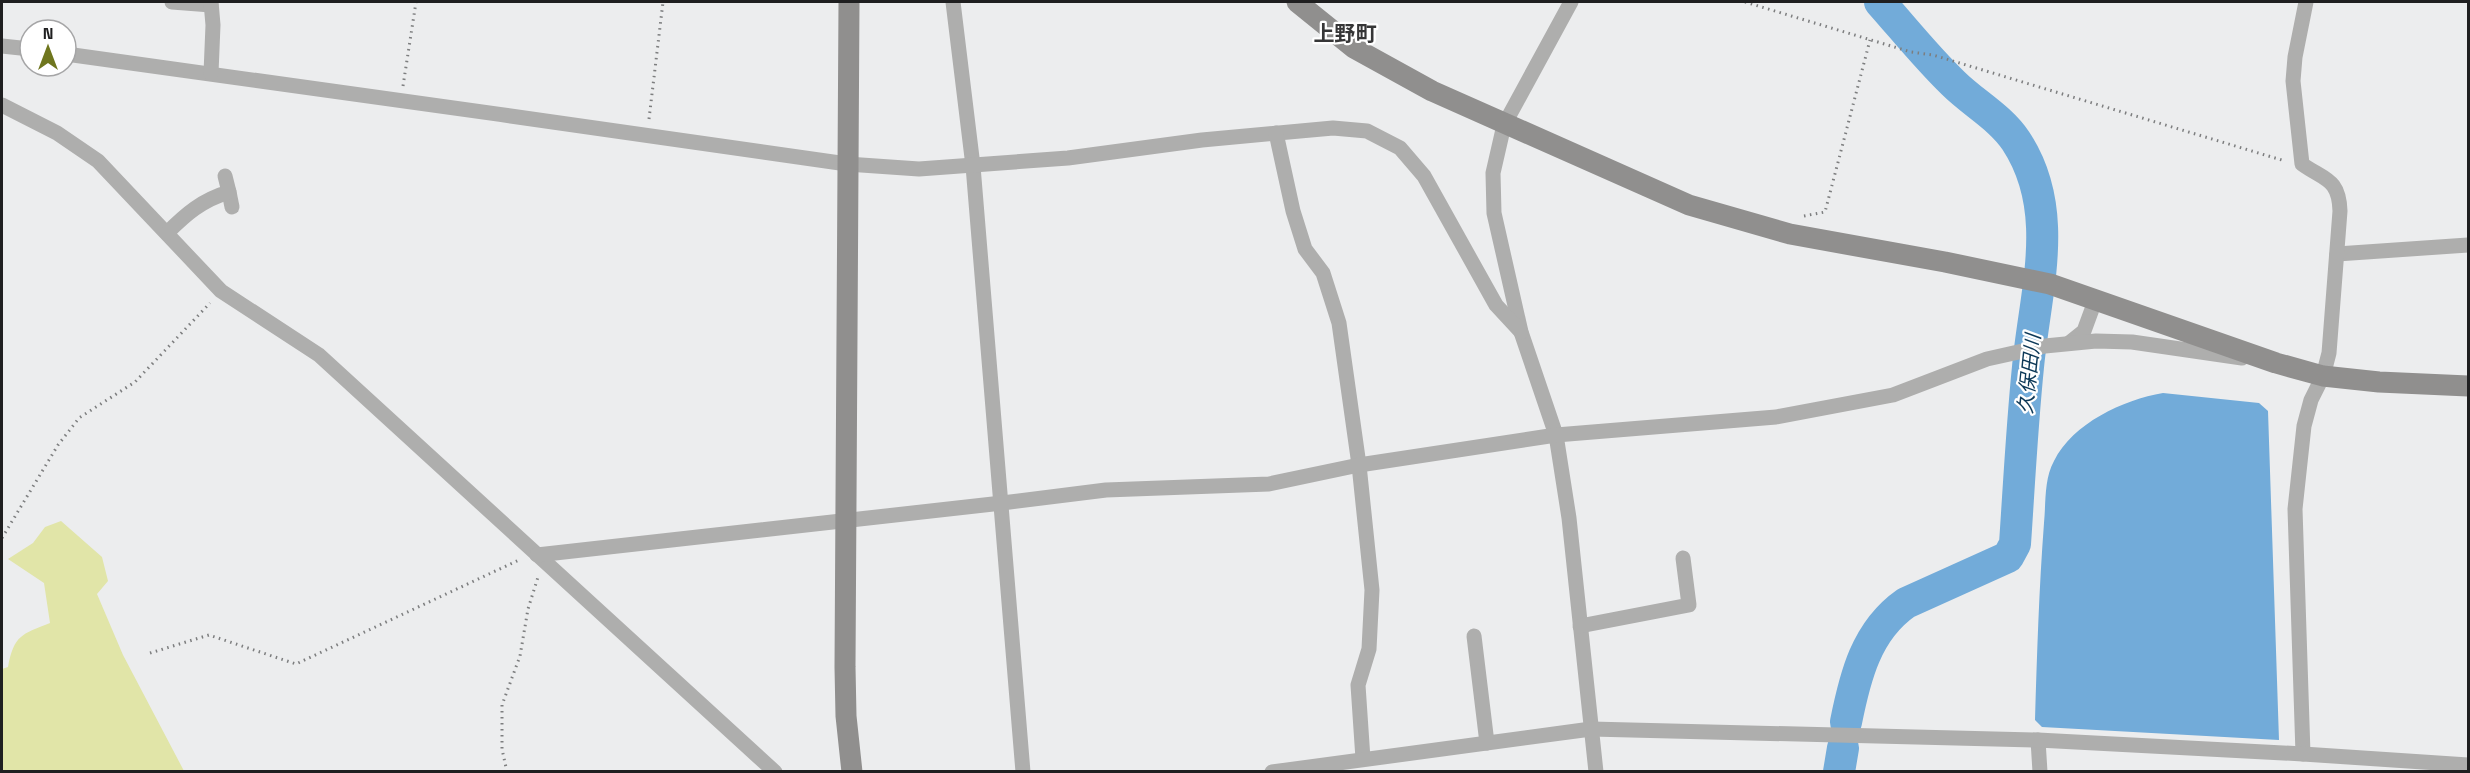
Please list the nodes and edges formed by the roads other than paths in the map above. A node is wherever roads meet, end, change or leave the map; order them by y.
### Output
1 (172, 2) edge
2 (849, 2) edge
3 (953, 2) edge
4 (1297, 2) edge
5 (1571, 2) edge
6 (2306, 2) edge
7 (211, 3) edge
8 (2, 46) edge
9 (18, 48) edge
10 (78, 56) edge
11 (211, 73) junction
12 (2, 105) edge
13 (1504, 125) junction
14 (1276, 133) junction
15 (847, 164) junction
16 (973, 165) junction
17 (225, 176) dead end
18 (167, 233) junction
19 (2469, 245) edge
20 (2337, 254) junction
21 (2095, 301) junction
22 (1521, 332) junction
23 (2069, 343) junction
24 (2276, 363) junction
25 (2323, 376) junction
26 (2469, 386) edge
27 (1556, 435) junction
28 (1359, 465) junction
29 (1002, 503) junction
30 (846, 519) junction
31 (538, 556) junction
32 (1683, 558) dead end
33 (1580, 626) junction
34 (1474, 636) dead end
35 (1591, 729) junction
36 (2038, 740) junction
37 (1487, 743) junction
38 (2303, 754) junction
39 (1363, 759) junction
40 (2469, 765) edge
41 (775, 771) edge
42 (852, 771) edge
43 (1023, 771) edge
44 (1272, 771) edge
45 (1596, 771) edge
46 (2040, 771) edge

1 - 7 street
2 - 15 street
3 - 16 street
4 - 13 street
5 - 13 street
6 - 20 street
7 - 11 street
8 - 9 street
10 - 11 street
11 - 15 street
12 - 18 street
13 - 21 street
13 - 22 street
14 - 16 street
14 - 22 street
14 - 28 street
15 - 16 street
15 - 30 street
16 - 29 street
17 - 18 street
18 - 31 street
19 - 20 street
20 - 25 street
21 - 23 street
21 - 24 street
22 - 27 street
23 - 24 street
23 - 27 street
24 - 25 street
25 - 26 street
25 - 38 street
27 - 28 street
27 - 33 street
28 - 29 street
28 - 39 street
29 - 30 street
29 - 43 street
30 - 31 street
30 - 42 street
31 - 41 street
32 - 33 street
33 - 35 street
34 - 37 street
35 - 36 street
35 - 37 street
35 - 45 street
36 - 38 street
36 - 46 street
37 - 39 street
38 - 40 street
39 - 44 street

